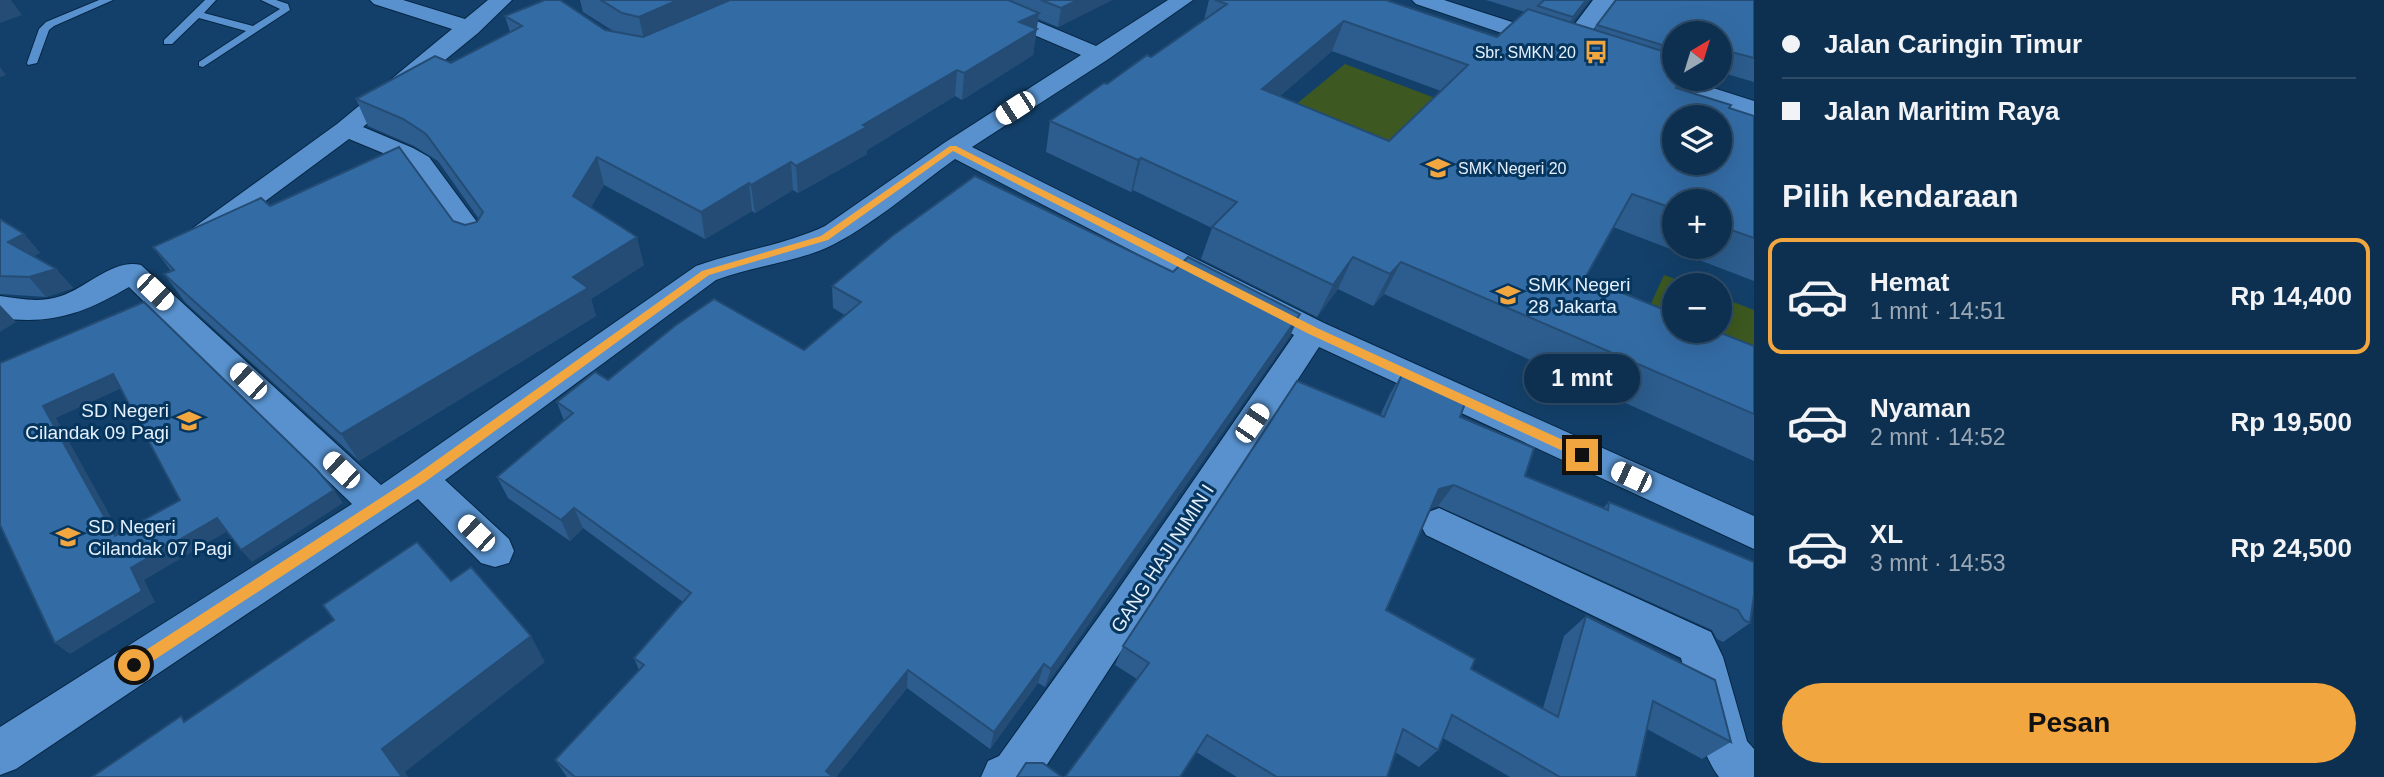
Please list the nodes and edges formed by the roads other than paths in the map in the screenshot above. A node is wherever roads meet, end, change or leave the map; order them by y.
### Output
1 (108, 0) edge
2 (211, 0) edge
3 (266, 0) edge
4 (380, 0) edge
5 (501, 0) edge
6 (969, 0) edge
7 (1182, 0) edge
8 (1423, 0) edge
9 (1604, 0) edge
10 (197, 14) junction
11 (470, 28) junction
12 (255, 30) junction
13 (168, 42) dead end
14 (1568, 48) junction
15 (1098, 55) junction
16 (1594, 57) edge
17 (32, 63) dead end
18 (203, 65) dead end
19 (1620, 65) edge
20 (1749, 111) edge
21 (346, 129) junction
22 (953, 148) junction
23 (196, 240) edge
24 (477, 241) edge
25 (0, 307) edge
26 (1313, 331) junction
27 (420, 479) junction
28 (379, 506) junction
29 (1438, 524) dead end
30 (1754, 533) edge
31 (495, 551) dead end
32 (0, 752) edge
33 (1004, 777) edge
34 (1748, 777) edge

1 - 17 lane
2 - 10 lane
3 - 12 lane
4 - 11 street
5 - 11 street
6 - 15 street
7 - 15 street
8 - 14 street
9 - 14 street
10 - 12 lane
10 - 13 lane
11 - 21 street
12 - 18 lane
14 - 16 street
15 - 22 street
19 - 20 street
21 - 23 street
21 - 24 street
22 - 26 street
22 - 27 street
25 - 28 street
26 - 30 street
26 - 33 street, GANG HAJI NIMIN I
27 - 28 street
27 - 31 street
28 - 32 street
29 - 34 street

